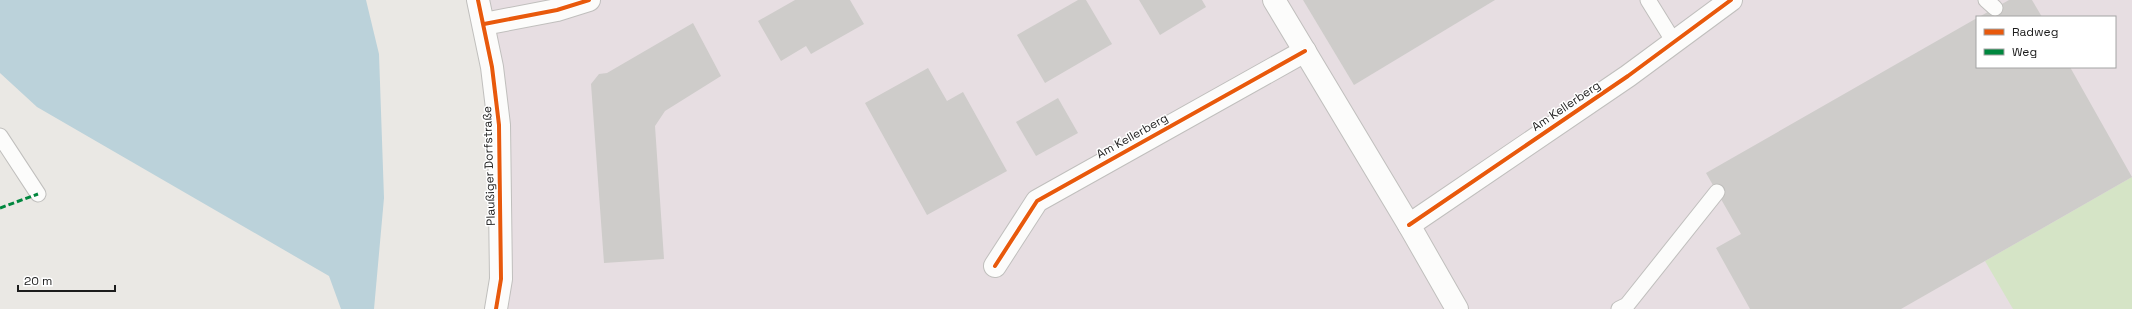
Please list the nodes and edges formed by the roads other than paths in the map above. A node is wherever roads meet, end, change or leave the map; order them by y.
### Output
1 (478, 0) edge
2 (589, 0) edge
3 (1274, 0) edge
4 (1648, 0) edge
5 (1731, 0) edge
6 (484, 24) junction
7 (1674, 42) junction
8 (1305, 50) junction
9 (0, 136) edge
10 (1717, 192) dead end
11 (38, 194) dead end
12 (1409, 225) junction
13 (995, 266) dead end
14 (496, 309) edge
15 (1457, 309) edge
16 (1619, 309) edge

1 - 6 street, Plaußiger Dorfstraße
2 - 6 street
3 - 8 street
4 - 7 lane
5 - 7 street, Am Kellerberg
6 - 14 street, Plaußiger Dorfstraße
7 - 12 street, Am Kellerberg
8 - 12 street
8 - 13 street, Am Kellerberg
9 - 11 lane
10 - 16 lane
12 - 15 street

